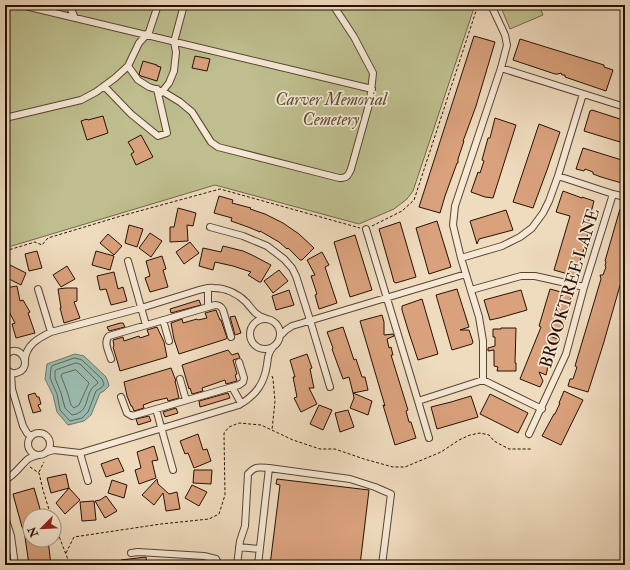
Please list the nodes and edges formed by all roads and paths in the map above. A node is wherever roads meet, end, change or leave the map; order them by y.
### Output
1 (21, 5) edge
2 (69, 5) edge
3 (158, 5) edge
4 (184, 5) edge
5 (333, 5) edge
6 (484, 5) edge
7 (491, 5) edge
8 (75, 18) junction
9 (147, 35) junction
10 (174, 42) junction
11 (128, 66) junction
12 (501, 68) junction
13 (104, 86) junction
14 (372, 89) junction
15 (159, 92) junction
16 (584, 94) junction
17 (625, 107) edge
18 (5, 118) edge
19 (558, 176) junction
20 (613, 194) junction
21 (625, 197) edge
22 (210, 227) dead end
23 (366, 229) junction
24 (5, 252) edge
25 (461, 258) junction
26 (128, 262) dead end
27 (466, 274) junction
28 (584, 287) junction
29 (208, 288) junction
30 (38, 289) dead end
31 (471, 290) junction
32 (387, 297) junction
33 (208, 307) junction
34 (141, 308) junction
35 (254, 313) junction
36 (265, 318) junction
37 (163, 320) junction
38 (310, 320) junction
39 (253, 323) junction
40 (146, 325) junction
41 (277, 325) junction
42 (292, 326) junction
43 (51, 332) junction
44 (280, 336) junction
45 (231, 337) dead end
46 (169, 341) dead end
47 (30, 347) junction
48 (273, 347) junction
49 (260, 348) junction
50 (14, 351) junction
51 (5, 355) edge
52 (267, 357) junction
53 (111, 359) dead end
54 (25, 360) junction
55 (239, 362) dead end
56 (5, 368) edge
57 (267, 368) junction
58 (11, 373) junction
59 (180, 379) dead end
60 (483, 380) junction
61 (232, 387) junction
62 (330, 387) dead end
63 (121, 397) dead end
64 (186, 400) junction
65 (418, 401) junction
66 (241, 403) junction
67 (156, 409) junction
68 (542, 409) junction
69 (161, 428) junction
70 (272, 431) dead end
71 (529, 434) dead end
72 (31, 436) junction
73 (428, 438) dead end
74 (49, 442) junction
75 (30, 450) junction
76 (59, 451) junction
77 (47, 452) junction
78 (80, 453) junction
79 (38, 455) junction
80 (26, 461) junction
81 (44, 462) dead end
82 (268, 468) junction
83 (173, 470) dead end
84 (39, 473) junction
85 (5, 480) edge
86 (88, 481) dead end
87 (49, 508) edge
88 (5, 516) edge
89 (62, 544) edge
90 (239, 547) junction
91 (259, 549) junction
92 (132, 553) dead end
93 (15, 565) edge
94 (70, 565) edge
95 (219, 565) edge
96 (237, 565) edge
97 (258, 565) edge
98 (382, 565) edge

1 - 8 street
2 - 8 street
3 - 9 street
4 - 10 street
5 - 14 street
6 - 23 path
7 - 12 street
8 - 9 street
9 - 10 street
9 - 11 street
10 - 14 street
10 - 15 street
11 - 13 street
11 - 15 street
12 - 16 street
12 - 25 street
13 - 15 street
13 - 18 street
14 - 15 street
16 - 17 street
16 - 19 street
19 - 20 street
19 - 25 street
20 - 21 street
20 - 28 street, BROOKTREE LANE
22 - 38 street
23 - 24 path
23 - 32 street
25 - 27 street
26 - 34 street
27 - 31 street
27 - 32 street
28 - 31 street
28 - 68 street, BROOKTREE LANE
29 - 33 street
29 - 34 street
29 - 35 street
30 - 43 street
31 - 60 street
32 - 38 street
32 - 65 street
33 - 37 street
33 - 45 street
34 - 40 street
34 - 43 street
35 - 36 street
35 - 39 street
36 - 39 street
36 - 41 street
37 - 40 street
37 - 46 street
38 - 42 street
38 - 62 street
39 - 49 street
40 - 53 street
41 - 42 street
41 - 44 street
42 - 44 street
43 - 47 street
44 - 48 street
47 - 50 street
47 - 54 street
48 - 49 street
48 - 52 street
49 - 52 street
50 - 51 street
50 - 54 street
52 - 57 street
54 - 58 street
55 - 61 street
56 - 58 street
57 - 66 street
57 - 70 path
58 - 72 street
59 - 64 street
60 - 65 street
60 - 68 street
61 - 64 street
61 - 66 street
63 - 67 street
64 - 67 street
65 - 73 street
66 - 69 street
67 - 69 street
68 - 71 street, BROOKTREE LANE
69 - 78 street
69 - 83 street
72 - 74 street
72 - 75 street
74 - 76 street
74 - 77 street
75 - 79 street
75 - 80 street
76 - 77 street
76 - 78 street
77 - 79 street
78 - 86 street
79 - 80 street
80 - 84 path
80 - 85 street
81 - 84 path
82 - 90 street
82 - 91 street
82 - 98 street
84 - 87 path
88 - 93 street
89 - 94 path
90 - 91 street
90 - 96 street
91 - 97 street
92 - 95 street

